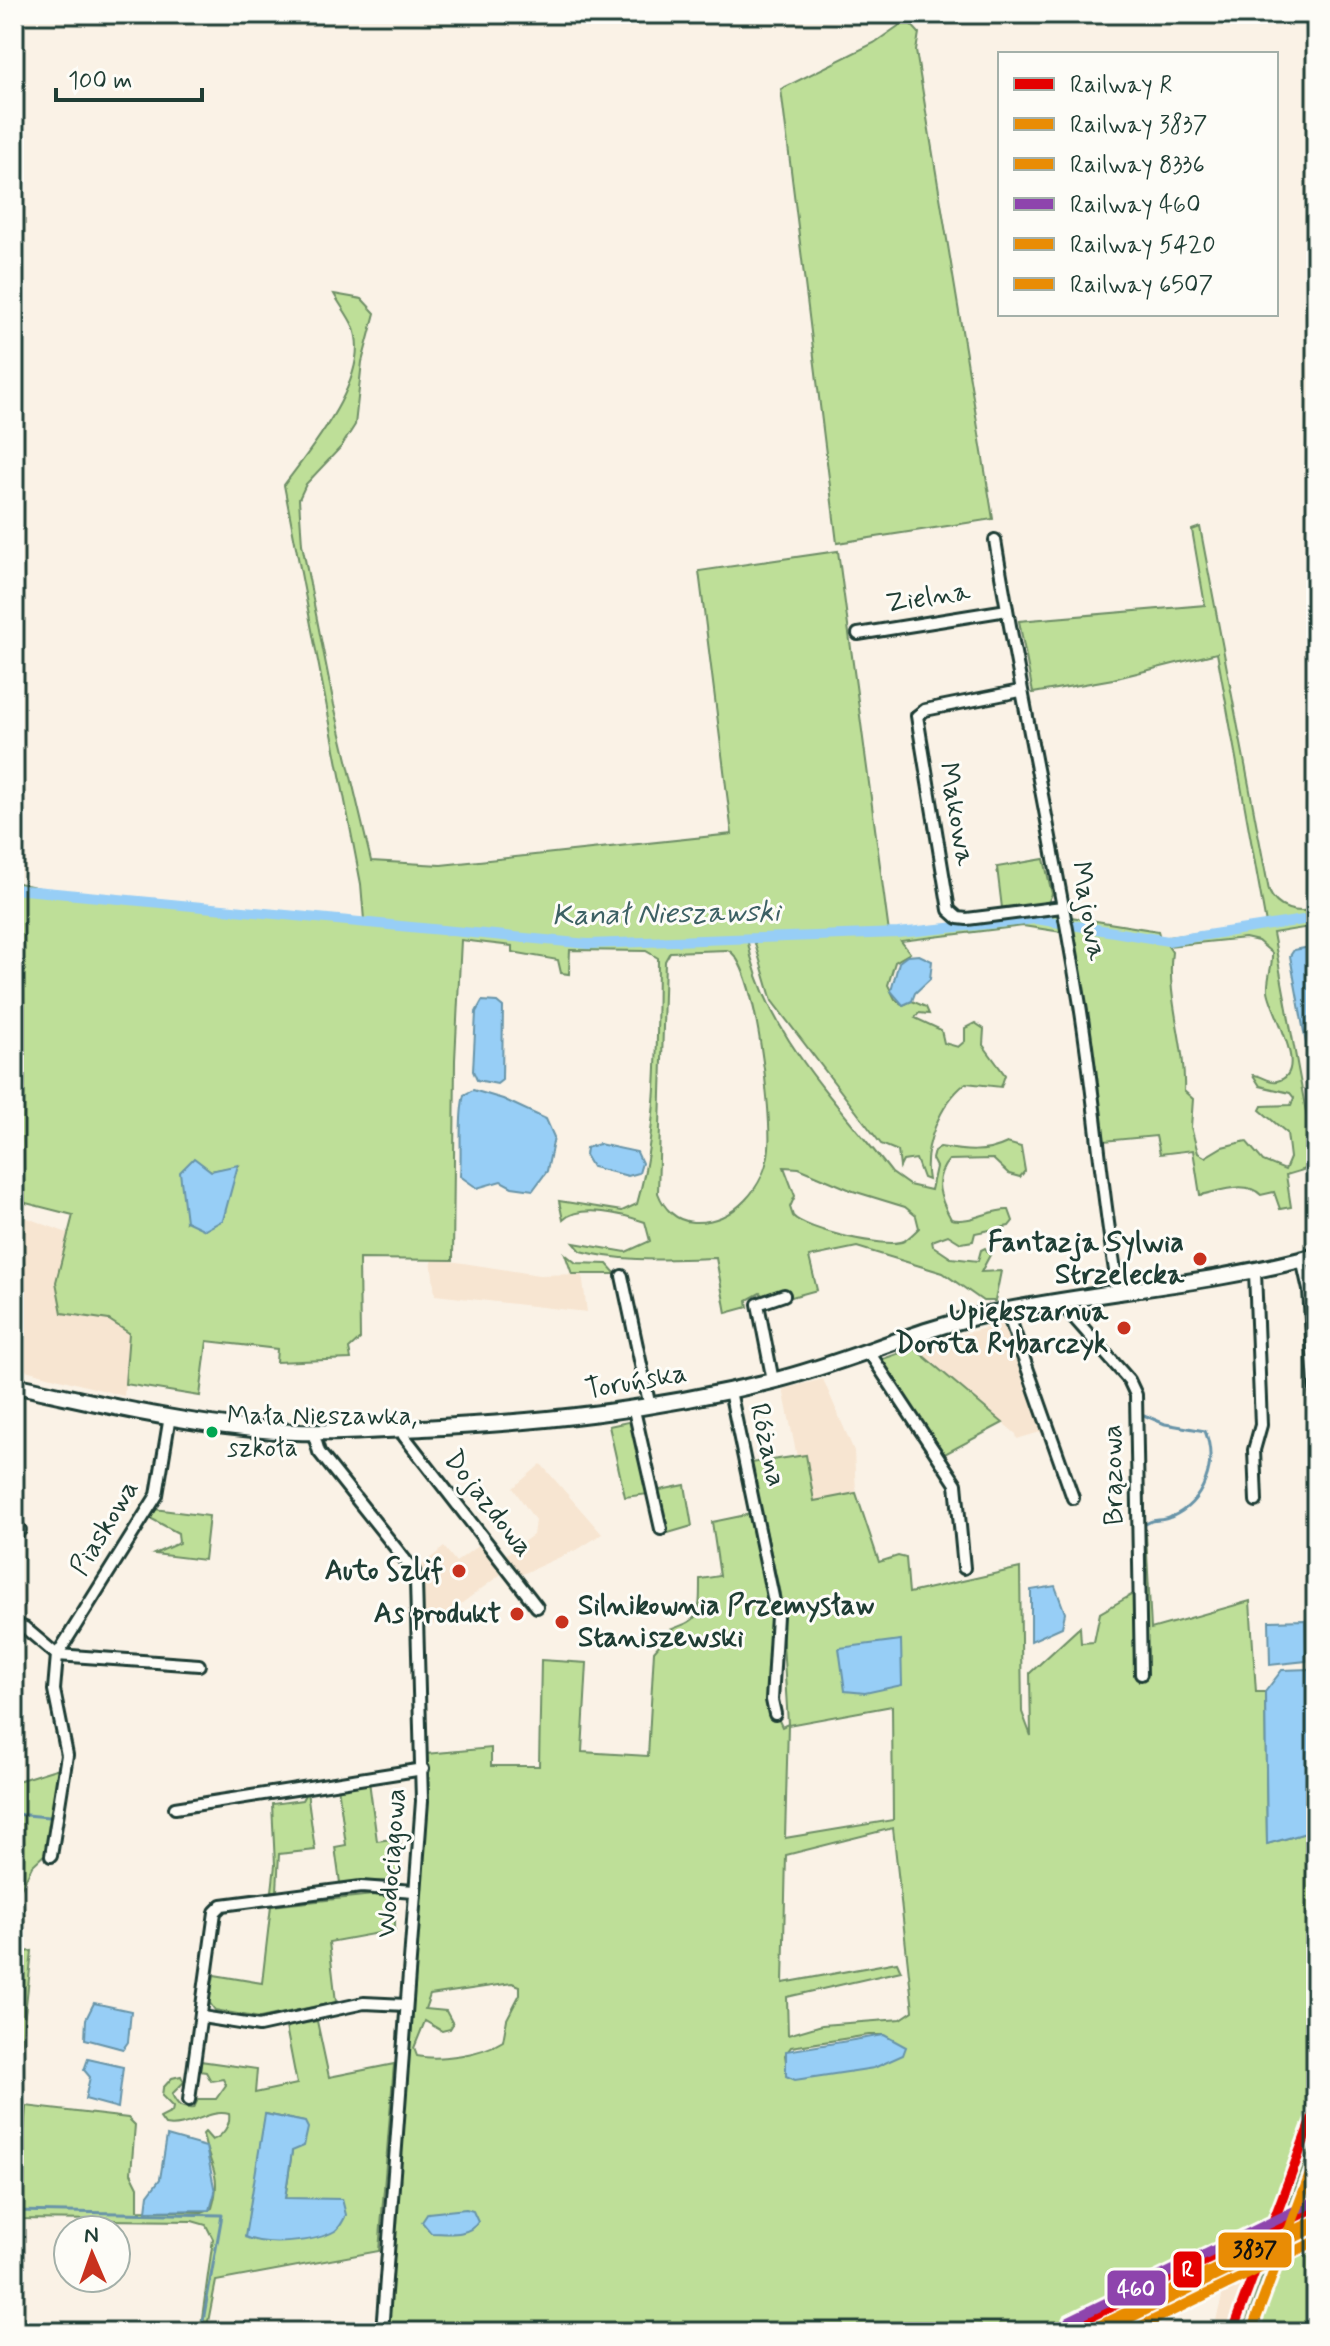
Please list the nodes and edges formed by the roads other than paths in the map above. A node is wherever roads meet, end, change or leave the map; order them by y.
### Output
1 (995, 540) dead end
2 (1007, 610) junction
3 (858, 634) dead end
4 (1020, 691) junction
5 (1062, 907) junction
6 (1309, 1257) edge
7 (1255, 1272) junction
8 (622, 1276) dead end
9 (1119, 1294) junction
10 (784, 1295) dead end
11 (1061, 1303) junction
12 (1007, 1311) junction
13 (869, 1352) junction
14 (773, 1381) junction
15 (14, 1385) edge
16 (730, 1391) junction
17 (1316, 1402) edge
18 (650, 1407) junction
19 (634, 1410) junction
20 (170, 1416) junction
21 (403, 1429) junction
22 (313, 1432) junction
23 (1073, 1498) dead end
24 (1256, 1501) dead end
25 (661, 1529) dead end
26 (964, 1568) dead end
27 (537, 1607) dead end
28 (14, 1624) edge
29 (57, 1655) junction
30 (199, 1665) dead end
31 (1141, 1674) dead end
32 (775, 1714) dead end
33 (423, 1769) junction
34 (175, 1808) dead end
35 (51, 1856) dead end
36 (414, 1891) junction
37 (406, 2005) junction
38 (202, 2017) junction
39 (189, 2100) dead end
40 (382, 2332) edge

1 - 2 street, Majowa
2 - 3 street, Zielna
2 - 4 street, Majowa
4 - 5 street, Majowa
4 - 5 street, Makowa
5 - 9 street, Majowa
6 - 7 main road, Toruńska
6 - 17 street
7 - 9 main road, Toruńska
7 - 24 street
8 - 18 street
9 - 11 main road, Toruńska
10 - 14 street
11 - 12 main road, Toruńska
11 - 31 street, Brązowa
12 - 13 main road, Toruńska
12 - 23 street
13 - 14 main road, Toruńska
13 - 26 street
14 - 16 main road, Toruńska
15 - 20 main road, Toruńska
16 - 18 main road, Toruńska
16 - 32 street, Różana
18 - 19 main road, Toruńska
19 - 21 main road, Toruńska
19 - 25 street
20 - 22 main road, Toruńska
20 - 29 street, Piaskowa
21 - 22 main road, Toruńska
21 - 27 street, Dojazdowa
22 - 33 street, Wodociągowa
28 - 29 street
29 - 30 street
29 - 35 street, Piaskowa
33 - 34 street
33 - 36 street, Wodociągowa
36 - 37 street, Wodociągowa
36 - 38 street
37 - 38 street
37 - 40 street, Wodociągowa
38 - 39 street

